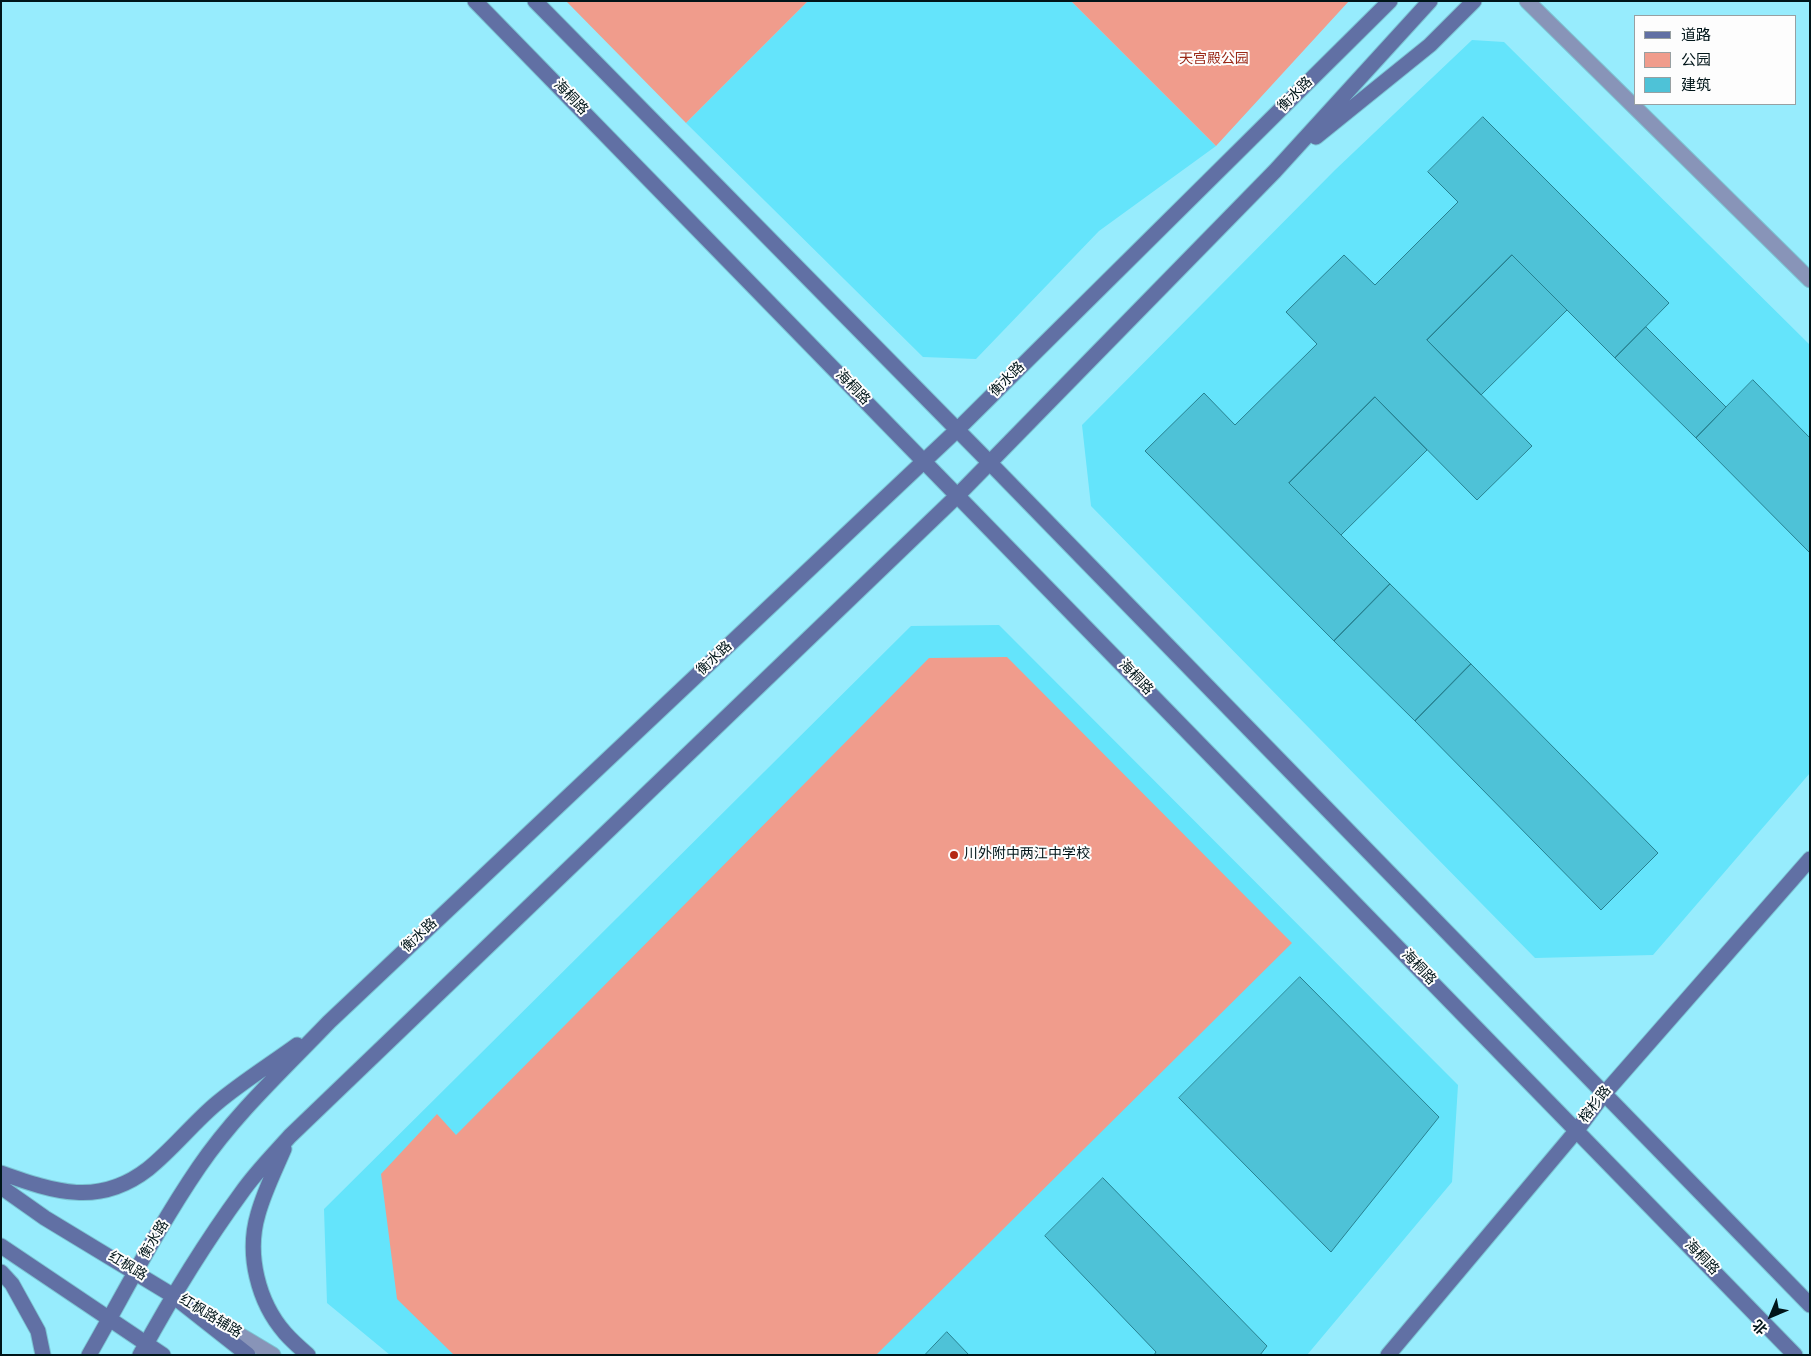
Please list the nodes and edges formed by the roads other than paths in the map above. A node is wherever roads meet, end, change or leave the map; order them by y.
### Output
1 (476, 1) edge
2 (535, 1) edge
3 (1390, 1) edge
4 (1430, 1) edge
5 (1474, 1) edge
6 (1527, 1) edge
7 (1274, 171) junction
8 (1810, 280) edge
9 (957, 430) junction
10 (924, 462) junction
11 (989, 462) junction
12 (957, 496) junction
13 (1810, 859) edge
14 (329, 1022) junction
15 (1604, 1094) junction
16 (1577, 1130) junction
17 (290, 1136) junction
18 (1, 1173) edge
19 (1, 1187) edge
20 (1, 1246) edge
21 (1, 1272) edge
22 (136, 1272) junction
23 (172, 1295) junction
24 (1810, 1305) edge
25 (109, 1319) junction
26 (143, 1349) edge
27 (42, 1355) edge
28 (88, 1355) edge
29 (163, 1355) edge
30 (248, 1355) edge
31 (273, 1355) edge
32 (308, 1355) edge
33 (1388, 1355) edge
34 (1795, 1355) edge

1 - 10 main road, 海桐路
2 - 9 main road
3 - 9 main road, 衡水路
4 - 7 main road
5 - 7 main road
6 - 8 street
7 - 11 main road
9 - 10 main road, 衡水路
9 - 11 main road
10 - 12 main road, 海桐路
10 - 14 main road, 衡水路
11 - 12 main road
11 - 15 main road
12 - 16 main road, 海桐路
12 - 17 main road
13 - 15 main road, 榕杉路
14 - 18 main road
14 - 22 main road, 衡水路
15 - 16 main road, 榕杉路
15 - 24 main road
16 - 33 main road, 榕杉路
16 - 34 main road, 海桐路
17 - 23 main road
17 - 32 main road
19 - 22 main road, 红枫路
20 - 25 main road
21 - 27 main road
22 - 23 main road, 红枫路
22 - 25 main road, 衡水路
23 - 26 main road
23 - 30 main road, 红枫路
23 - 31 street, 红枫路辅路
25 - 26 main road
25 - 28 main road, 衡水路
26 - 29 main road

